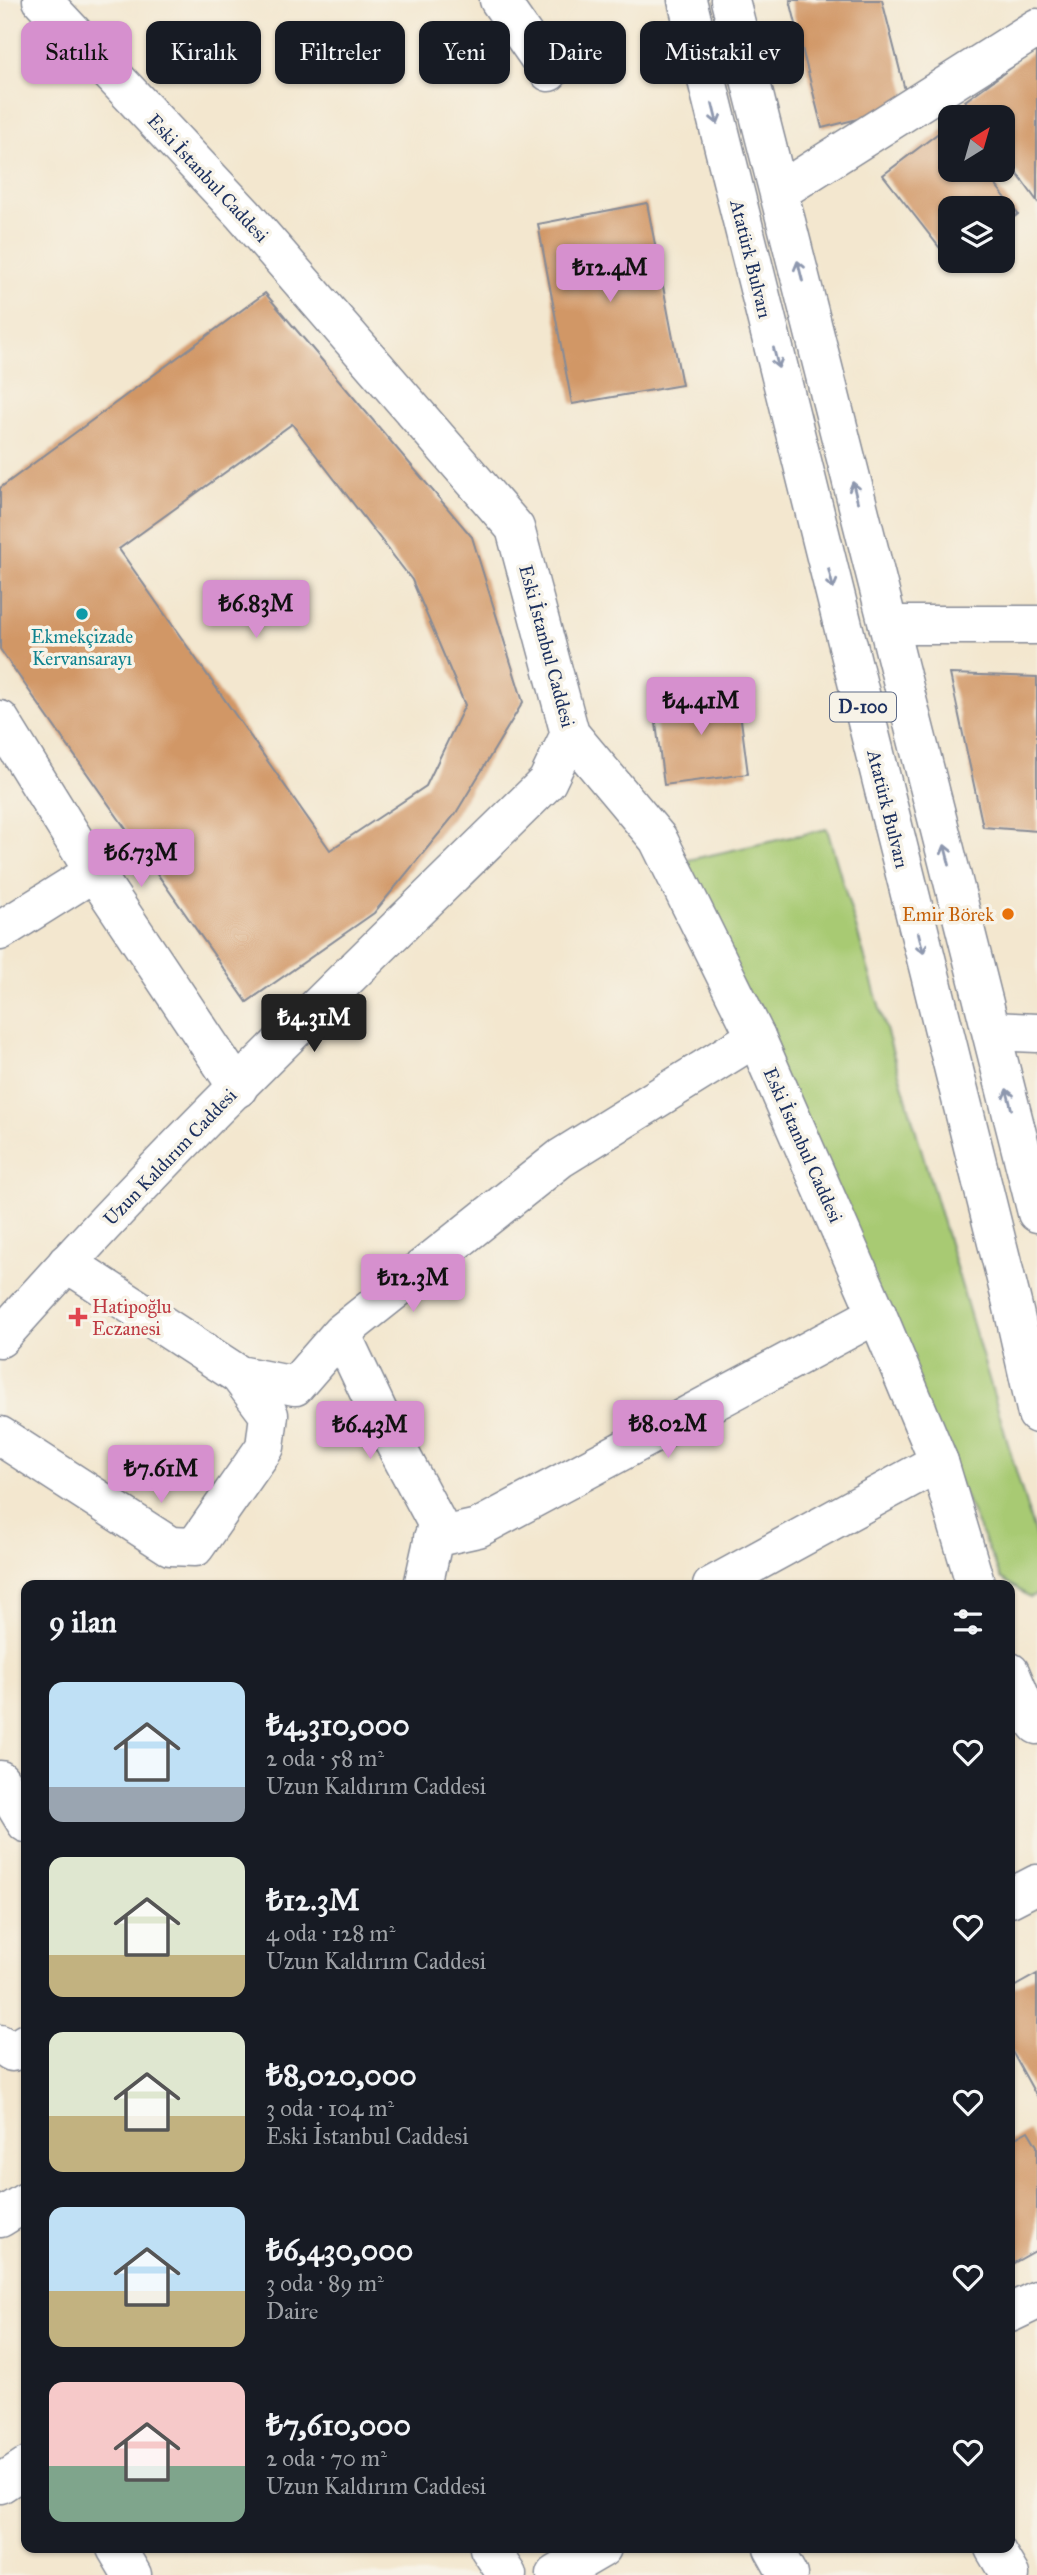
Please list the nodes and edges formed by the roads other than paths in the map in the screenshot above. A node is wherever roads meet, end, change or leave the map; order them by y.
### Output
1 (42, 0) edge
2 (499, 0) edge
3 (687, 0) edge
4 (730, 0) edge
5 (1037, 28) edge
6 (524, 36) edge
7 (780, 191) junction
8 (888, 625) junction
9 (1037, 625) edge
10 (0, 720) edge
11 (569, 734) junction
12 (93, 872) junction
13 (0, 931) edge
14 (992, 1031) junction
15 (1037, 1033) edge
16 (756, 1037) junction
17 (238, 1088) junction
18 (1037, 1213) edge
19 (66, 1263) junction
20 (877, 1314) junction
21 (341, 1333) junction
22 (0, 1338) edge
23 (239, 1375) junction
24 (1037, 1414) edge
25 (0, 1436) edge
26 (939, 1462) junction
27 (433, 1538) junction
28 (424, 1580) edge
29 (723, 1580) edge
30 (974, 1580) edge
31 (1015, 1684) edge
32 (1033, 1725) edge
33 (0, 1780) edge
34 (21, 1815) edge
35 (1037, 1884) edge
36 (1015, 1895) edge
37 (21, 2205) edge
38 (0, 2218) edge
39 (1037, 2300) edge
40 (1015, 2311) edge
41 (21, 2470) edge
42 (0, 2484) edge
43 (119, 2553) edge
44 (492, 2553) edge
45 (593, 2553) edge
46 (775, 2553) edge
47 (997, 2553) edge
48 (132, 2575) edge
49 (507, 2575) edge
50 (556, 2575) edge
51 (788, 2575) edge
52 (1010, 2575) edge

1 - 11 main road, Eski İstanbul Caddesi
2 - 6 main road
3 -> 24 main road, Atatürk Bulvarı / D-100
4 - 7 main road, D-100
5 - 7 main road
8 -> 7 main road, D-100
8 - 9 main road
14 -> 8 main road, D-100
10 - 12 main road
11 - 16 main road, Eski İstanbul Caddesi
11 - 17 main road, Uzun Kaldırım Caddesi
12 - 13 main road
12 - 17 main road
14 - 15 main road
18 -> 14 main road, D-100
16 - 20 main road, Eski İstanbul Caddesi
16 - 21 main road
17 - 19 main road, Uzun Kaldırım Caddesi
19 - 22 main road, Uzun Kaldırım Caddesi
19 - 23 main road
20 - 26 main road, Eski İstanbul Caddesi
20 - 27 main road
21 - 23 main road
21 - 27 main road
23 - 25 main road
26 - 29 main road
26 - 30 main road, Eski İstanbul Caddesi
27 - 28 main road
31 - 32 main road
33 - 34 main road
35 - 36 main road
37 - 38 main road
39 - 40 main road
41 - 42 main road
43 - 48 main road
44 - 49 main road
45 - 50 main road
46 - 51 main road
47 - 52 main road

